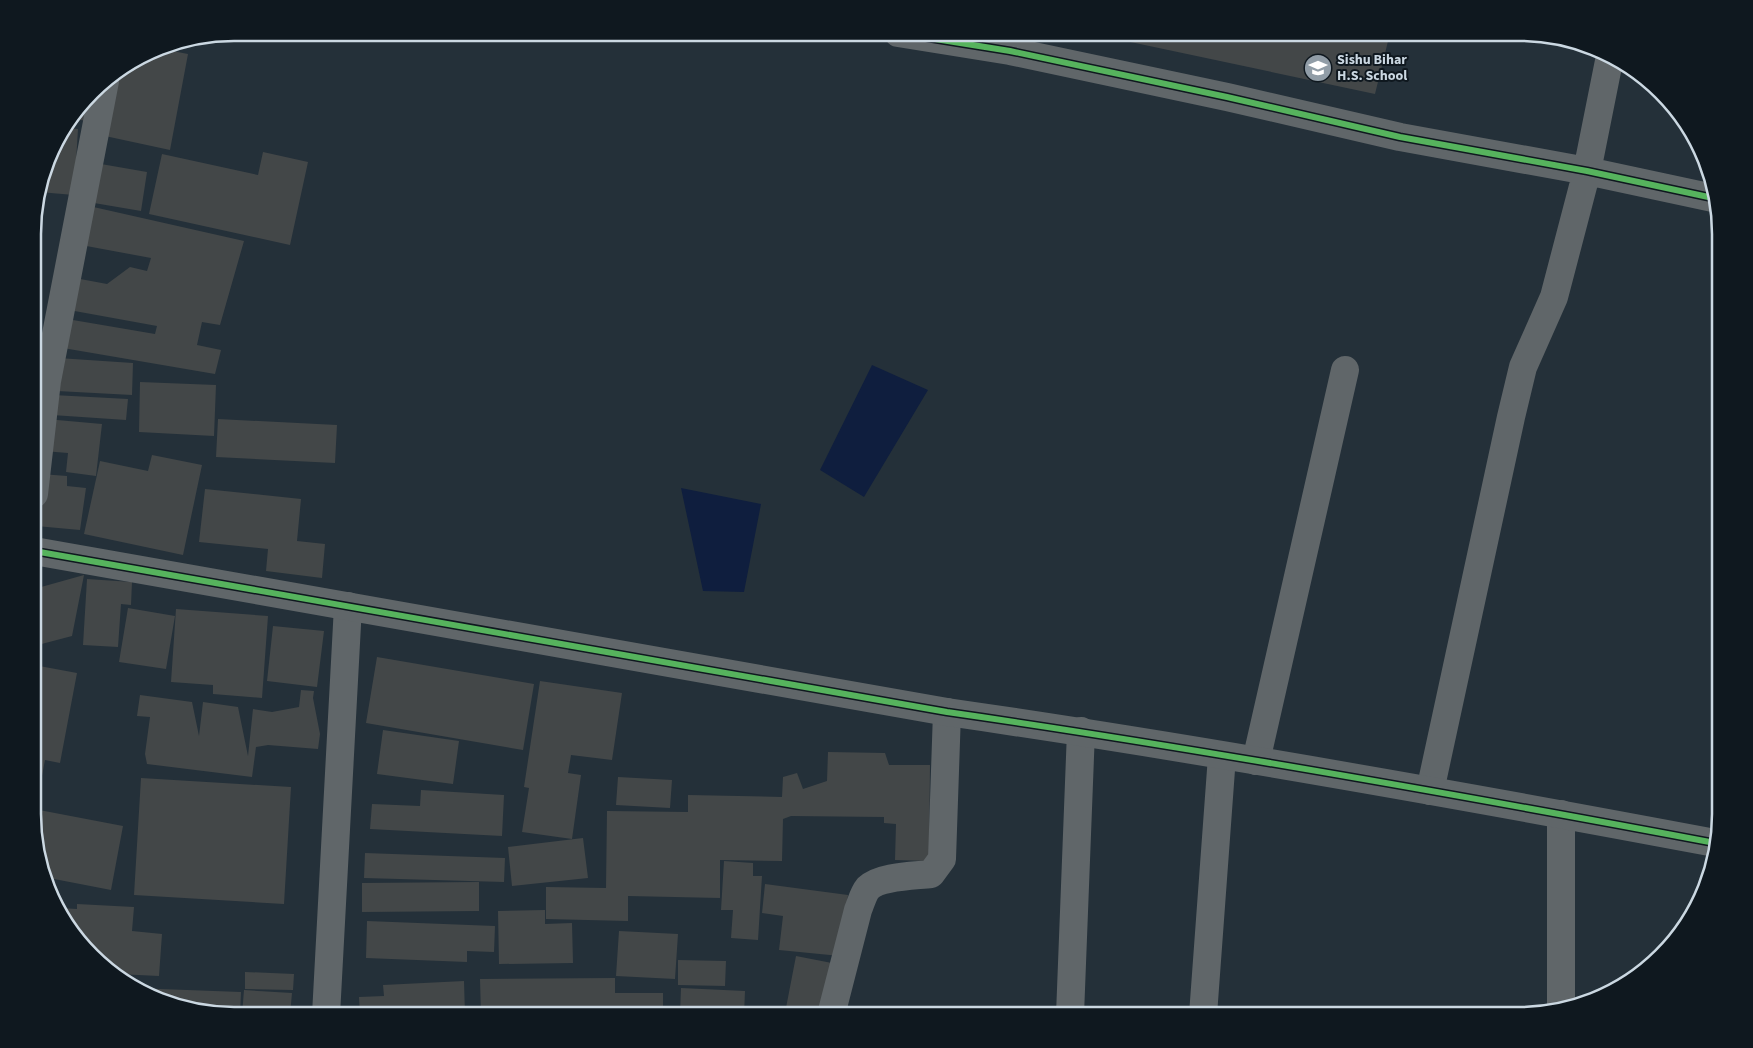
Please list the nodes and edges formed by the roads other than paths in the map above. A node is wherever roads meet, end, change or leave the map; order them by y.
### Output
1 (951, 41) edge
2 (1609, 63) edge
3 (102, 94) edge
4 (1587, 171) junction
5 (1708, 197) edge
6 (1345, 370) dead end
7 (41, 433) edge
8 (41, 552) edge
9 (348, 606) junction
10 (947, 712) junction
11 (1082, 731) junction
12 (1222, 756) junction
13 (1256, 761) junction
14 (1430, 791) junction
15 (1561, 814) junction
16 (1710, 842) edge
17 (1561, 1002) edge
18 (326, 1007) edge
19 (833, 1007) edge
20 (1070, 1007) edge
21 (1204, 1007) edge

1 - 4 street
2 - 4 street
3 - 7 street
4 - 5 street
4 - 14 street
6 - 13 street
8 - 9 street
9 - 10 street
9 - 18 street
10 - 11 street
10 - 19 street
11 - 12 street
11 - 20 street
12 - 13 street
12 - 21 street
13 - 14 street
14 - 15 street
15 - 16 street
15 - 17 street

